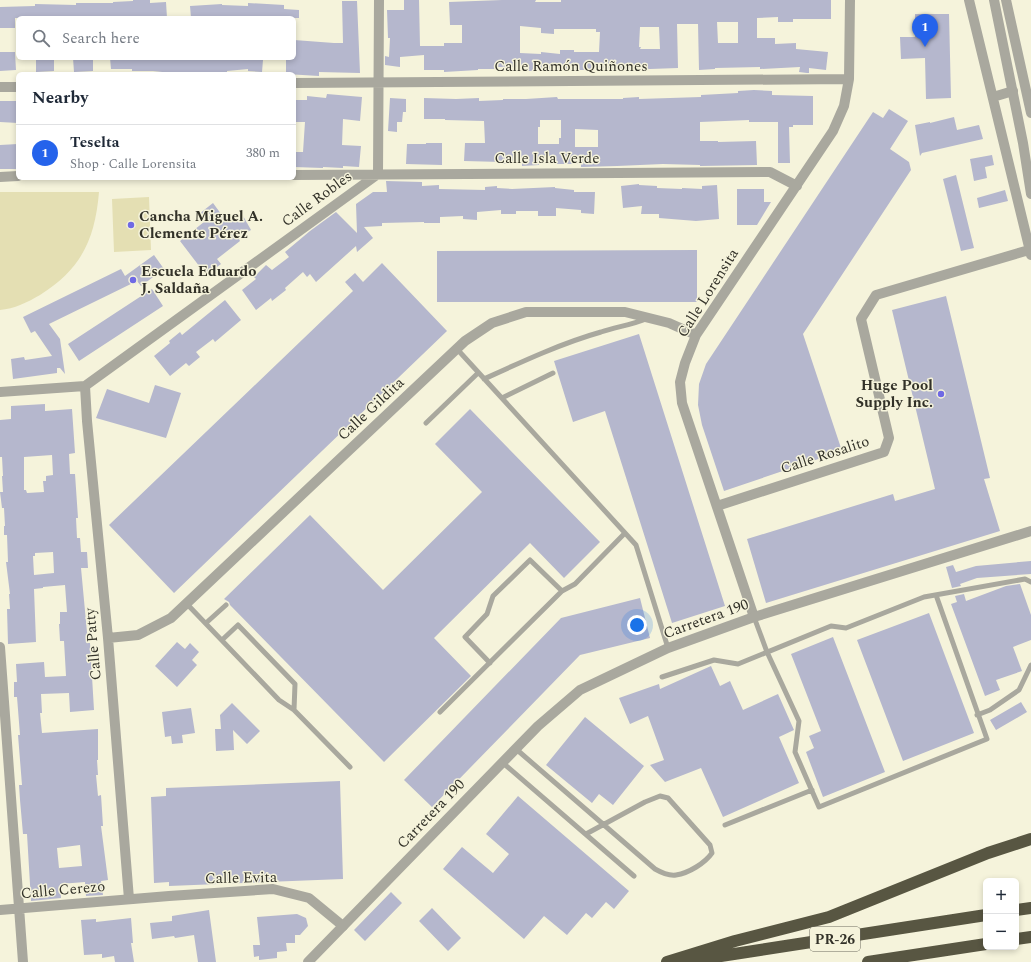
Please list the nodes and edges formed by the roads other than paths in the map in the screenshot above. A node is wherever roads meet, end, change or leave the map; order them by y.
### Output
1 (379, 0) edge
2 (850, 0) edge
3 (969, 0) edge
4 (994, 0) edge
5 (1006, 0) edge
6 (849, 79) junction
7 (379, 82) junction
8 (296, 83) edge
9 (0, 87) edge
10 (16, 87) edge
11 (1013, 92) junction
12 (993, 97) junction
13 (1031, 113) edge
14 (296, 174) edge
15 (378, 174) junction
16 (0, 176) edge
17 (16, 176) edge
18 (797, 186) junction
19 (1031, 194) edge
20 (1030, 252) edge
21 (648, 318) junction
22 (696, 335) junction
23 (457, 349) junction
24 (478, 373) junction
25 (553, 373) dead end
26 (484, 379) junction
27 (85, 386) junction
28 (0, 392) edge
29 (502, 398) junction
30 (426, 423) dead end
31 (717, 506) junction
32 (1031, 531) edge
33 (625, 533) junction
34 (1031, 582) edge
35 (562, 591) junction
36 (936, 595) junction
37 (186, 603) junction
38 (226, 605) dead end
39 (754, 617) junction
40 (206, 623) junction
41 (108, 638) junction
42 (222, 640) junction
43 (0, 647) edge
44 (668, 648) junction
45 (767, 652) junction
46 (490, 663) junction
47 (1031, 665) edge
48 (662, 677) dead end
49 (294, 710) junction
50 (440, 712) dead end
51 (977, 715) junction
52 (516, 749) junction
53 (503, 763) junction
54 (350, 767) dead end
55 (812, 790) junction
56 (603, 824) junction
57 (725, 825) dead end
58 (1031, 830) edge
59 (586, 834) junction
60 (1031, 839) edge
61 (988, 852) junction
62 (634, 876) dead end
63 (129, 900) junction
64 (1031, 908) edge
65 (19, 909) junction
66 (0, 910) edge
67 (1019, 910) edge
68 (983, 915) edge
69 (343, 926) junction
70 (1031, 937) edge
71 (1019, 939) edge
72 (983, 944) edge
73 (23, 962) edge
74 (308, 962) edge
75 (668, 962) edge
76 (684, 962) edge
77 (868, 962) edge

1 - 7 street
2 - 6 street, Calle Lorensita
3 - 12 street
4 - 11 street
5 - 13 street
6 - 7 street, Calle Ramón Quiñones
6 - 18 street, Calle Lorensita
7 - 8 street, Calle Ramón Quiñones
7 - 15 street
9 - 10 street
11 - 12 street
11 - 19 street
12 - 20 street
14 - 15 street, Calle Isla Verde
15 - 18 street, Calle Isla Verde
15 - 27 street, Calle Robles
16 - 17 street
18 - 22 street, Calle Lorensita
20 - 31 street, Calle Rosalito
21 - 22 street, Calle Gildita
21 - 23 street, Calle Gildita
21 - 26 lane
22 - 31 street, Calle Lorensita
23 - 24 lane
23 - 37 street, Calle Gildita
24 - 26 lane
24 - 30 lane
25 - 29 lane
26 - 29 lane
27 - 28 street
27 - 41 street, Calle Patty
29 - 33 lane
31 - 39 street, Calle Lorensita
32 - 39 street, Carretera 190
33 - 35 lane
33 - 44 lane
34 - 36 lane
35 - 46 lane
35 - 46 lane
36 - 45 lane
36 - 51 lane
37 - 40 lane
37 - 41 street, Calle Gildita
38 - 40 lane
39 - 44 street, Carretera 190
39 - 45 lane
40 - 42 lane
41 - 63 street, Calle Patty
42 - 49 lane
42 - 49 lane
43 - 65 street
44 - 52 street, Carretera 190
45 - 48 lane
45 - 55 lane
46 - 50 lane
47 - 51 lane
49 - 54 lane
51 - 55 lane
52 - 53 street, Carretera 190
52 - 56 lane
53 - 59 lane
53 - 69 street, Carretera 190
55 - 57 lane
56 - 56 lane
56 - 59 lane
58 - 61 highway
59 - 62 lane
60 - 61 highway
61 - 75 highway
63 - 65 street, Calle Cerezo
63 - 69 street, Calle Evita
64 - 67 highway
65 - 66 street, Calle Cerezo
65 - 73 street
68 - 76 highway, PR-26
69 - 74 street, Carretera 190
70 - 71 highway
72 - 77 highway, PR-26

